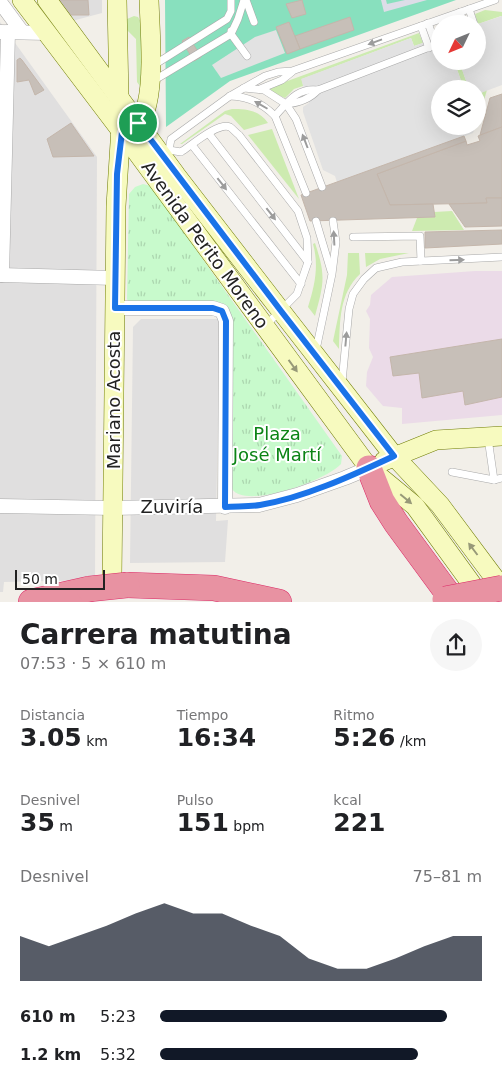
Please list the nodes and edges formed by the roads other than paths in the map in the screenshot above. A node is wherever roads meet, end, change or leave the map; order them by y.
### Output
1 (22, 0) edge
2 (47, 0) edge
3 (231, 0) edge
4 (245, 0) edge
5 (495, 0) edge
6 (0, 2) edge
7 (117, 4) edge
8 (149, 4) edge
9 (469, 9) junction
10 (231, 11) junction
11 (460, 12) junction
12 (461, 15) edge
13 (471, 15) edge
14 (254, 22) dead end
15 (424, 24) junction
16 (10, 32) edge
17 (46, 33) junction
18 (231, 34) junction
19 (431, 38) edge
20 (431, 48) edge
21 (247, 56) dead end
22 (292, 72) junction
23 (149, 76) junction
24 (244, 88) junction
25 (257, 90) junction
26 (118, 96) junction
27 (230, 96) junction
28 (286, 104) junction
29 (275, 116) junction
30 (130, 127) junction
31 (208, 134) junction
32 (192, 145) junction
33 (165, 152) junction
34 (143, 162) junction
35 (117, 174) junction
36 (322, 187) dead end
37 (306, 193) dead end
38 (333, 220) dead end
39 (316, 221) dead end
40 (353, 237) dead end
41 (502, 257) edge
42 (420, 261) junction
43 (308, 262) junction
44 (332, 274) junction
45 (1, 275) edge
46 (116, 278) junction
47 (301, 284) junction
48 (115, 308) junction
49 (281, 311) junction
50 (264, 326) junction
51 (315, 355) junction
52 (341, 388) junction
53 (495, 436) edge
54 (394, 456) junction
55 (369, 468) junction
56 (452, 472) dead end
57 (502, 478) edge
58 (494, 480) junction
59 (0, 506) edge
60 (225, 507) junction
61 (114, 508) junction
62 (119, 582) junction
63 (502, 588) edge
64 (444, 601) edge
65 (31, 602) edge
66 (279, 602) edge
67 (484, 602) edge

1 - 17 main road, Avenida Perito Moreno
2 - 26 main road
3 - 10 lane
4 - 14 lane
4 - 18 lane
5 - 9 lane
6 - 16 street
7 - 8 main road
7 - 26 main road
8 - 23 main road
9 - 11 lane
9 - 13 lane
10 - 18 lane
10 - 23 lane
11 - 12 lane
11 - 15 lane
15 - 19 lane
15 -> 22 lane
16 - 17 street
16 - 45 street
17 - 30 main road, Avenida Perito Moreno
18 - 21 lane
18 - 23 lane
20 - 28 lane
22 - 24 lane
22 - 25 lane
23 - 30 main road
24 - 25 lane
24 - 27 lane
25 - 28 lane
26 - 30 main road
29 -> 27 lane
27 - 33 lane
28 - 29 lane
36 -> 28 lane
29 - 37 lane
30 - 33 main road, Avenida Perito Moreno
30 - 34 main road, Avenida Perito Moreno
30 - 35 main road, Mariano Acosta
31 - 32 lane
31 -> 43 lane
31 - 43 lane
32 - 33 lane
32 -> 47 lane
33 - 34 lane
33 - 49 main road, Avenida Perito Moreno
34 - 35 main road
34 - 50 main road, Avenida Perito Moreno
35 - 46 main road, Mariano Acosta
44 -> 38 lane
39 - 44 lane
40 - 42 lane
42 -> 41 lane
52 -> 42 lane
43 - 47 lane
44 - 51 lane
45 - 46 street
46 - 48 main road, Mariano Acosta
47 - 49 lane
48 - 60 street
48 - 61 main road, Mariano Acosta
49 - 50 lane
49 - 51 main road, Avenida Perito Moreno
50 -> 55 main road, Avenida Perito Moreno
51 - 52 main road, Avenida Perito Moreno
52 - 54 main road, Avenida Perito Moreno
53 - 54 main road
53 - 58 lane
54 - 55 main road
63 -> 54 main road, Avenida Perito Moreno
55 - 60 street, Zuviría
55 - 64 highway
55 -> 67 main road, Avenida Perito Moreno
56 - 58 lane
57 - 58 lane
59 - 61 street, Zuviría
60 - 61 street, Zuviría
61 - 62 main road, Mariano Acosta
62 - 65 highway, bridge
62 - 66 highway
63 - 64 highway, bridge

